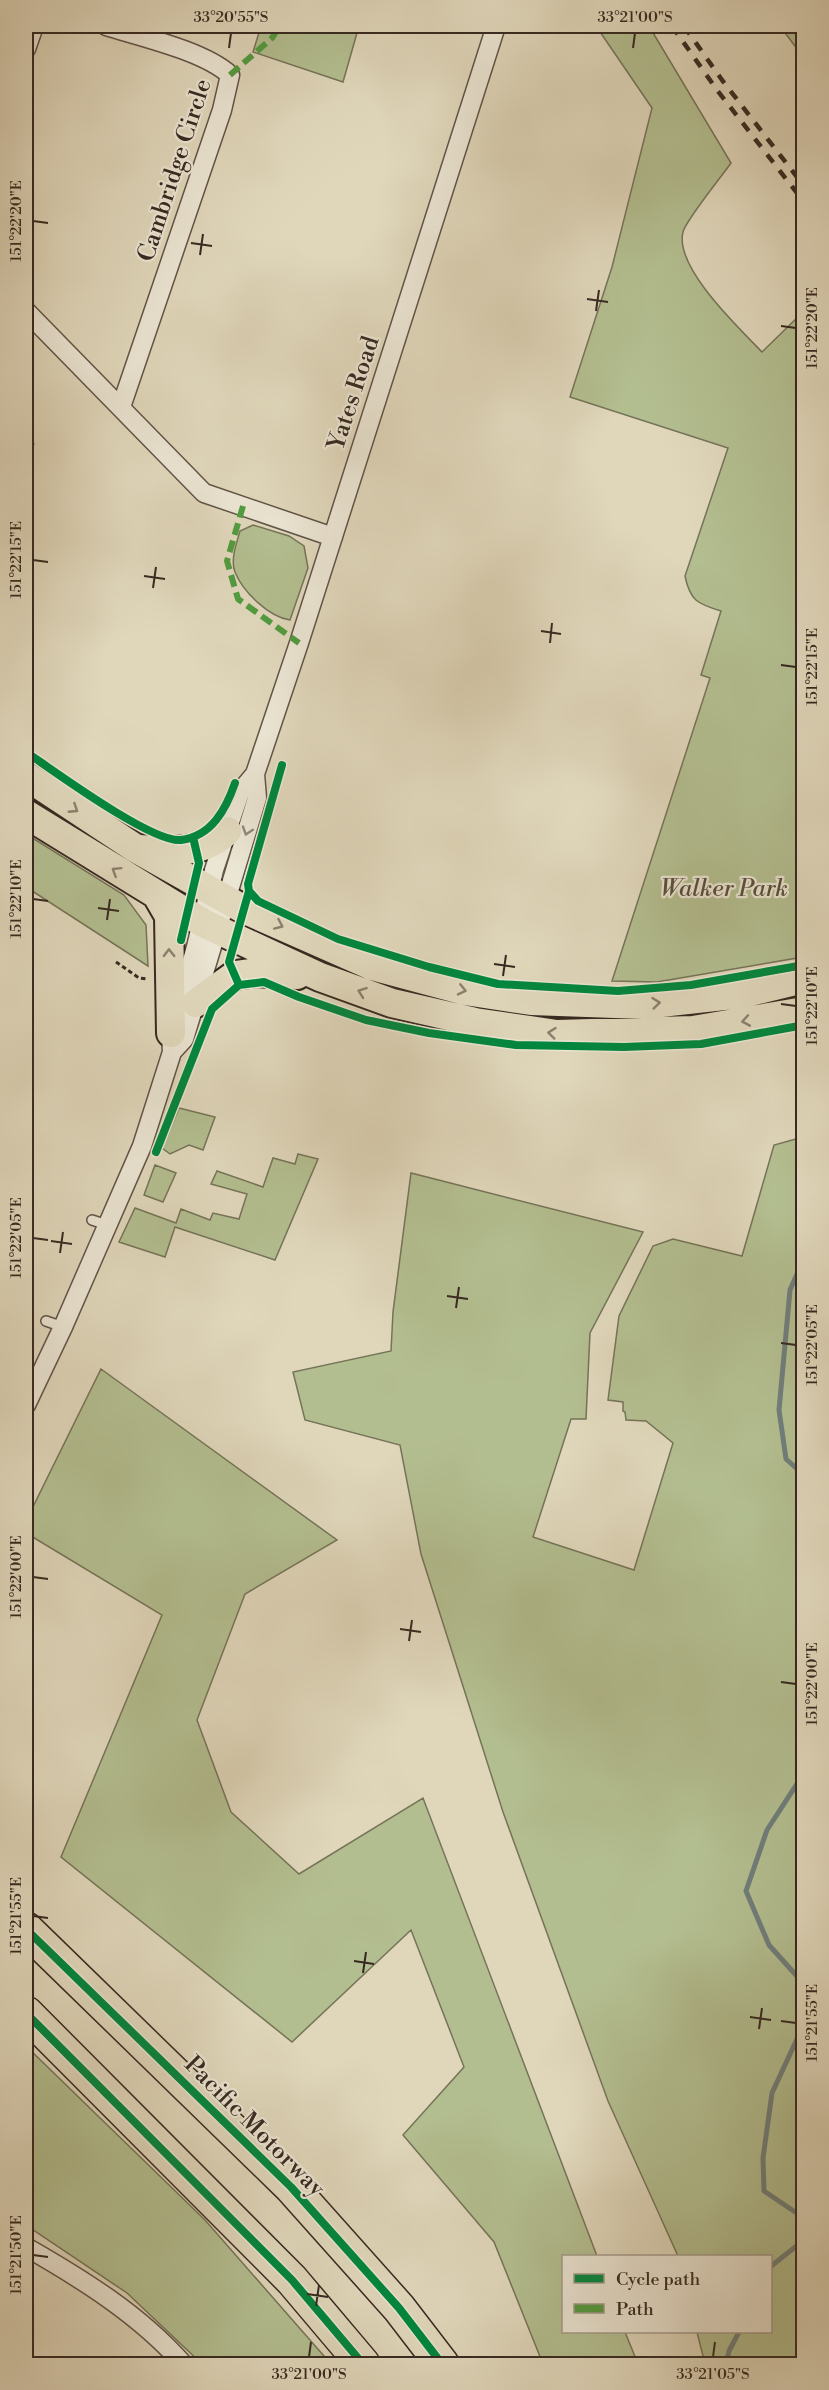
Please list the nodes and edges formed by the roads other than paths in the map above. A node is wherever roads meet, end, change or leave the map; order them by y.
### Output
1 (34, 26) edge
2 (106, 26) edge
3 (496, 26) edge
4 (26, 49) edge
5 (26, 311) edge
6 (121, 407) junction
7 (333, 537) junction
8 (255, 774) junction
9 (26, 776) edge
10 (26, 814) edge
11 (227, 831) junction
12 (135, 848) junction
13 (158, 897) junction
14 (218, 897) junction
15 (210, 926) junction
16 (320, 977) junction
17 (804, 979) edge
18 (196, 1003) junction
19 (804, 1011) edge
20 (172, 1042) junction
21 (26, 1405) edge
22 (26, 1929) edge
23 (26, 2013) edge
24 (26, 2247) edge
25 (183, 2364) edge
26 (363, 2364) edge
27 (442, 2364) edge

1 - 4 street
2 - 6 street, Cambridge Circle
3 - 7 street, Yates Road
5 - 6 street
6 - 7 street
7 - 8 street, Yates Road
8 - 11 street, Yates Road
8 -> 14 street, Yates Road
9 -> 12 main road
13 -> 10 main road
11 - 12 main road
11 - 14 street, Yates Road
12 - 14 main road
13 - 15 main road
20 -> 13 main road
14 - 15 street
14 -> 17 main road
15 - 16 main road
15 - 18 street
15 - 20 street
16 - 18 main road
19 -> 16 main road
18 - 20 street
20 - 21 street
22 - 27 highway, Pacific Motorway
23 - 26 highway
24 - 25 street

